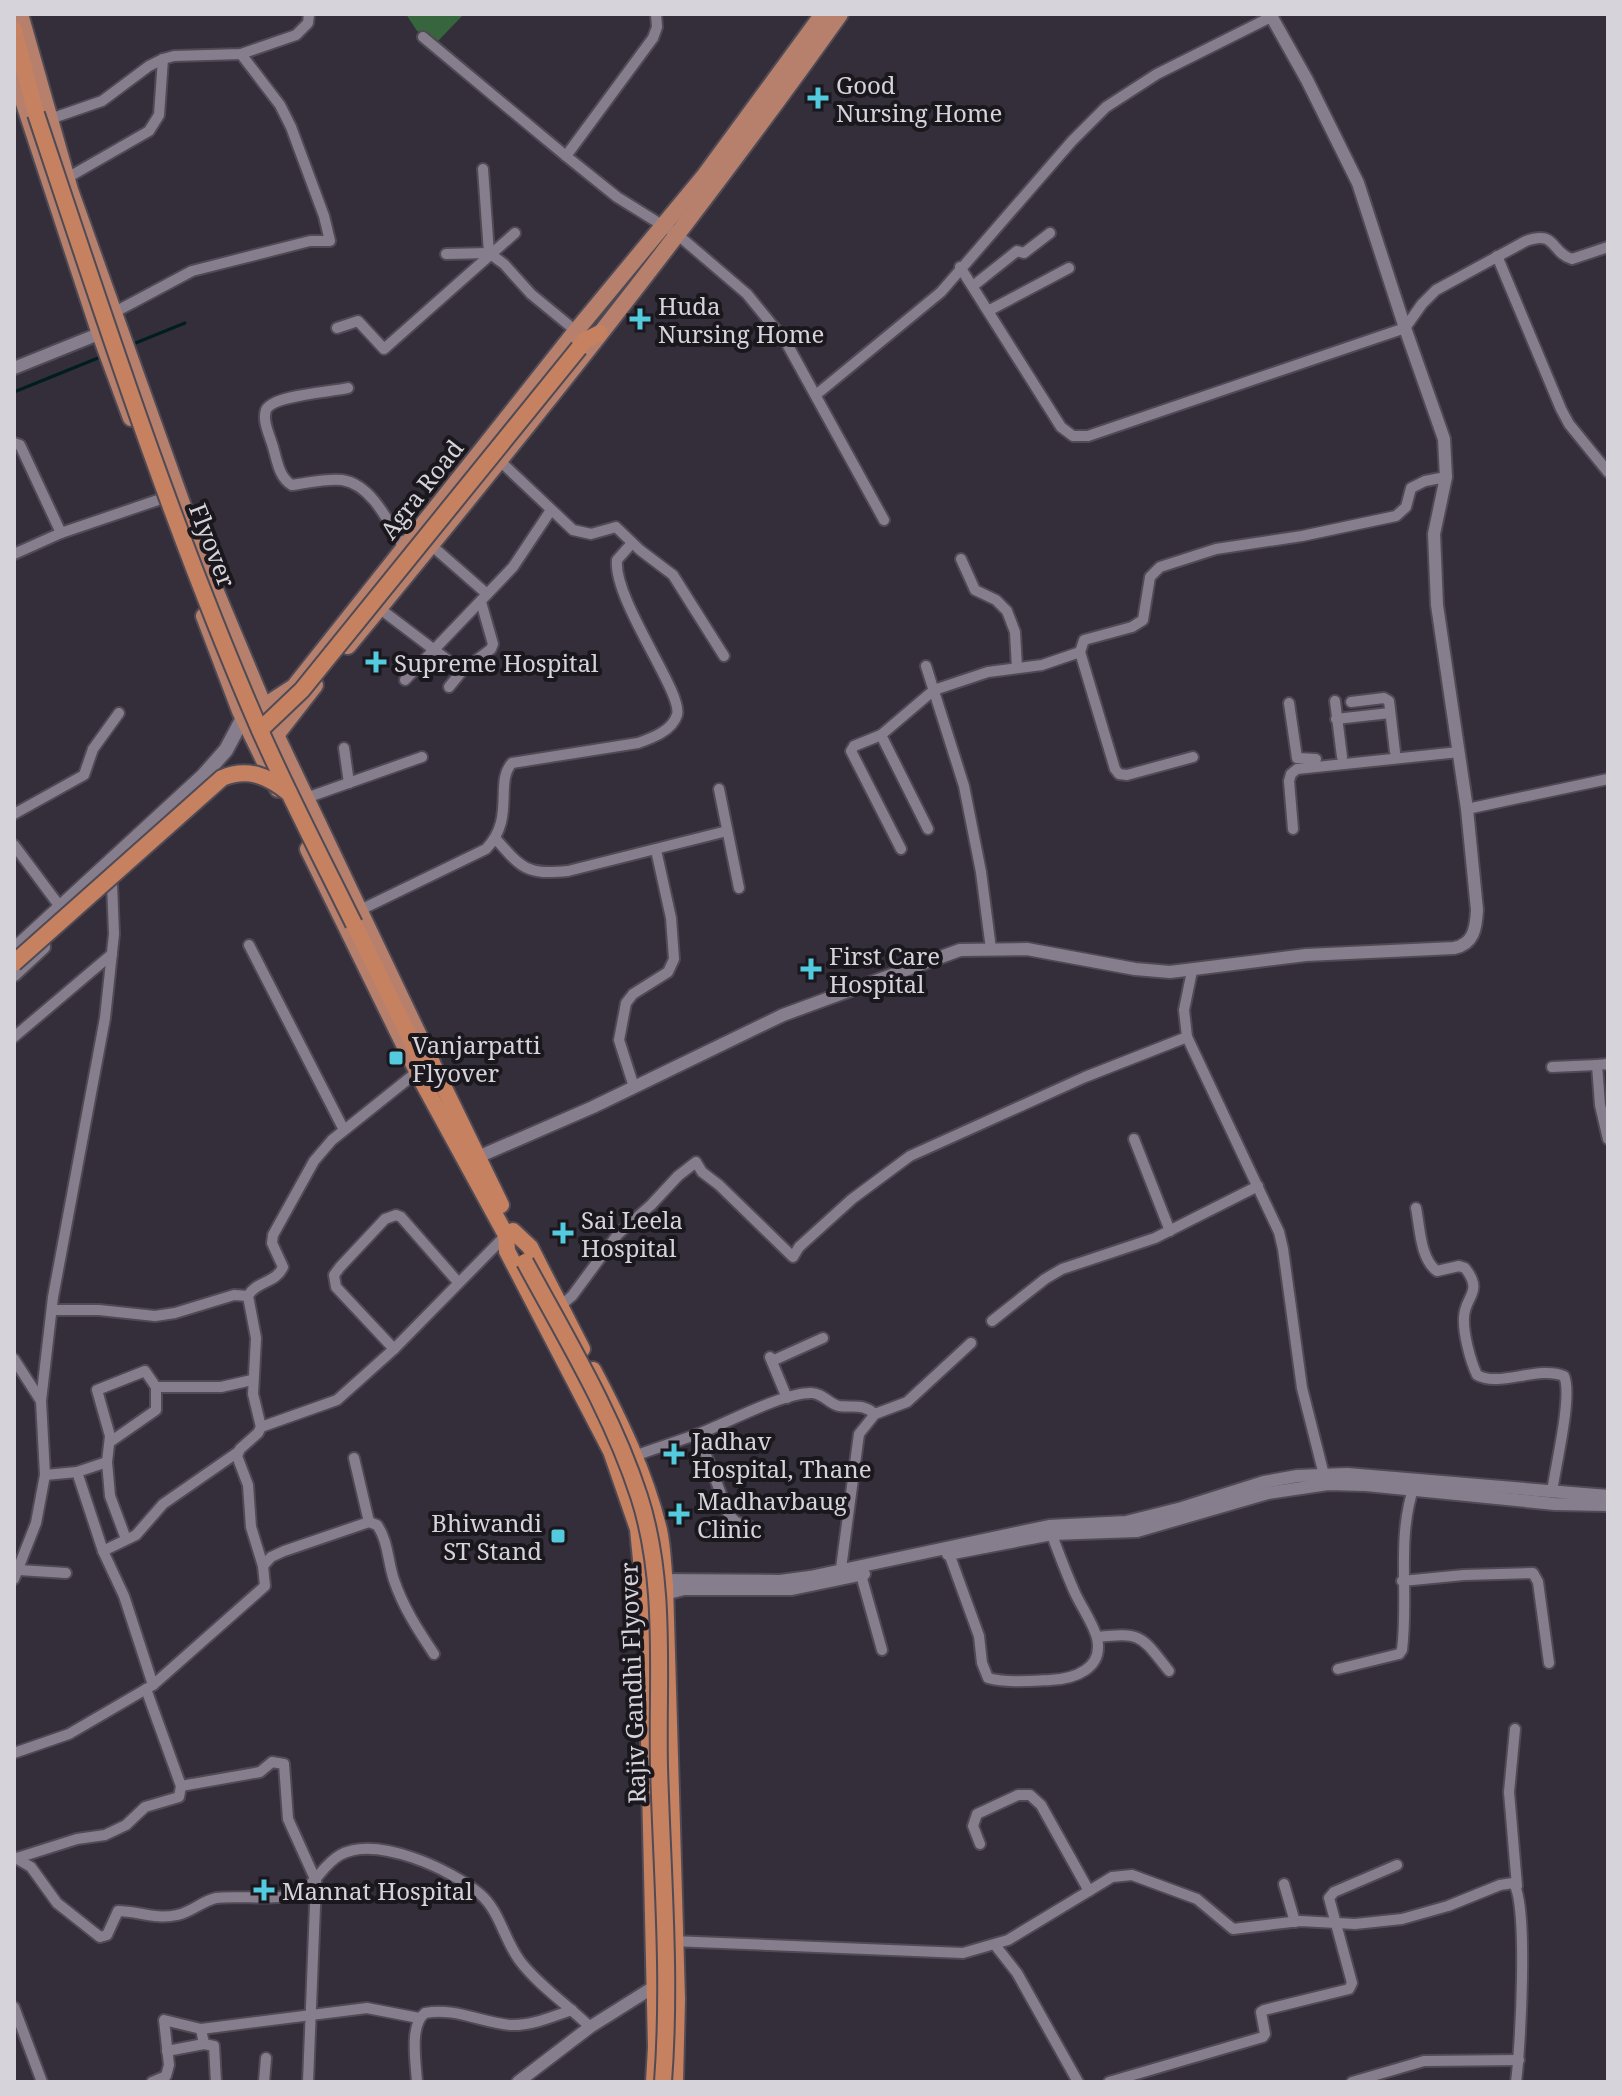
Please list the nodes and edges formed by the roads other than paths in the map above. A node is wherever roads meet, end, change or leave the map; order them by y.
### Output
1 (20, 14) edge
2 (309, 14) edge
3 (656, 14) edge
4 (823, 14) edge
5 (840, 14) edge
6 (1271, 16) edge
7 (14, 30) edge
8 (423, 37) dead end
9 (241, 54) junction
10 (163, 59) junction
11 (14, 73) edge
12 (50, 119) junction
13 (566, 156) junction
14 (483, 169) dead end
15 (67, 178) junction
16 (671, 230) junction
17 (515, 233) dead end
18 (1050, 233) dead end
19 (1608, 247) edge
20 (446, 254) dead end
21 (490, 254) junction
22 (1497, 256) junction
23 (960, 267) junction
24 (1069, 268) dead end
25 (973, 286) junction
26 (988, 311) junction
27 (118, 319) junction
28 (337, 328) dead end
29 (1405, 328) junction
30 (600, 333) junction
31 (100, 334) junction
32 (581, 336) junction
33 (14, 368) edge
34 (348, 388) dead end
35 (817, 394) junction
36 (14, 443) edge
37 (499, 460) junction
38 (1608, 472) edge
39 (1446, 477) junction
40 (161, 499) junction
41 (551, 510) junction
42 (884, 520) dead end
43 (61, 533) junction
44 (632, 543) junction
45 (431, 545) junction
46 (404, 548) junction
47 (14, 554) edge
48 (961, 559) dead end
49 (484, 598) junction
50 (379, 608) junction
51 (435, 650) junction
52 (1080, 652) junction
53 (724, 656) dead end
54 (926, 666) dead end
55 (1017, 668) junction
56 (462, 671) junction
57 (405, 680) dead end
58 (449, 687) dead end
59 (934, 690) junction
60 (1335, 701) dead end
61 (1351, 702) dead end
62 (1289, 703) dead end
63 (265, 708) junction
64 (119, 713) dead end
65 (1390, 713) junction
66 (243, 718) junction
67 (1336, 719) junction
68 (260, 730) junction
69 (276, 735) junction
70 (881, 735) junction
71 (344, 748) dead end
72 (1458, 748) junction
73 (260, 752) junction
74 (1395, 752) junction
75 (422, 757) dead end
76 (1193, 757) dead end
77 (1342, 757) junction
78 (1608, 779) edge
79 (349, 783) junction
80 (719, 789) dead end
81 (298, 796) junction
82 (1467, 809) junction
83 (14, 814) edge
84 (928, 829) dead end
85 (1293, 829) dead end
86 (727, 831) junction
87 (496, 839) junction
88 (14, 845) edge
89 (901, 849) dead end
90 (656, 850) junction
91 (99, 874) junction
92 (112, 884) junction
93 (739, 888) dead end
94 (61, 908) junction
95 (359, 911) junction
96 (343, 920) junction
97 (249, 945) dead end
98 (991, 949) junction
99 (14, 950) edge
100 (112, 954) junction
101 (14, 963) edge
102 (1192, 971) junction
103 (14, 974) edge
104 (14, 1037) edge
105 (1187, 1037) junction
106 (420, 1063) junction
107 (1603, 1065) edge
108 (1552, 1067) dead end
109 (634, 1087) junction
110 (344, 1130) junction
111 (1134, 1139) dead end
112 (1608, 1139) edge
113 (472, 1159) junction
114 (1258, 1186) junction
115 (1416, 1208) dead end
116 (1170, 1231) junction
117 (513, 1239) junction
118 (457, 1281) junction
119 (248, 1296) junction
120 (559, 1307) junction
121 (52, 1310) junction
122 (992, 1321) dead end
123 (823, 1338) dead end
124 (971, 1343) dead end
125 (394, 1349) junction
126 (14, 1359) edge
127 (594, 1372) junction
128 (252, 1380) junction
129 (576, 1381) junction
130 (156, 1387) junction
131 (787, 1398) junction
132 (41, 1401) junction
133 (875, 1414) junction
134 (261, 1427) junction
135 (698, 1434) junction
136 (110, 1442) junction
137 (238, 1452) junction
138 (634, 1456) junction
139 (354, 1458) dead end
140 (107, 1462) junction
141 (77, 1472) junction
142 (45, 1475) junction
143 (1326, 1479) junction
144 (1414, 1486) junction
145 (1552, 1492) junction
146 (1608, 1496) edge
147 (1608, 1505) edge
148 (369, 1522) junction
149 (749, 1526) dead end
150 (1050, 1530) junction
151 (126, 1539) junction
152 (948, 1550) junction
153 (103, 1551) junction
154 (263, 1566) junction
155 (66, 1573) dead end
156 (16, 1574) edge
157 (861, 1575) junction
158 (840, 1576) junction
159 (1402, 1581) junction
160 (665, 1587) junction
161 (645, 1590) junction
162 (1097, 1637) junction
163 (882, 1650) dead end
164 (434, 1654) dead end
165 (1549, 1663) dead end
166 (1338, 1669) dead end
167 (1169, 1671) dead end
168 (149, 1687) junction
169 (1515, 1729) dead end
170 (14, 1753) edge
171 (181, 1786) junction
172 (980, 1844) dead end
173 (16, 1857) edge
174 (1397, 1865) dead end
175 (316, 1881) junction
176 (1284, 1884) dead end
177 (1517, 1886) junction
178 (1089, 1891) junction
179 (1295, 1922) junction
180 (1336, 1923) junction
181 (654, 1940) junction
182 (674, 1941) junction
183 (995, 1945) junction
184 (675, 1974) junction
185 (655, 1986) junction
186 (14, 2007) edge
187 (572, 2010) junction
188 (309, 2013) junction
189 (419, 2018) junction
190 (590, 2027) junction
191 (201, 2029) junction
192 (204, 2044) junction
193 (167, 2051) junction
194 (266, 2058) dead end
195 (1519, 2060) junction
196 (168, 2079) edge
197 (1366, 2080) edge
198 (42, 2082) edge
199 (152, 2082) edge
200 (216, 2082) edge
201 (264, 2082) edge
202 (308, 2082) edge
203 (417, 2082) edge
204 (518, 2082) edge
205 (654, 2082) edge
206 (663, 2082) edge
207 (675, 2082) edge
208 (1078, 2082) edge
209 (1109, 2082) edge
210 (1352, 2082) edge
211 (1516, 2082) edge

1 - 12 main road
2 - 9 street
3 - 13 street
4 - 16 main road, Agra Road
5 - 16 main road, Agra Road
6 - 23 street
6 - 29 street
7 - 68 highway, Flyover, bridge
8 - 13 street
9 - 10 street
9 - 27 street
10 - 12 street
10 - 15 street
11 - 31 main road
12 - 15 main road
13 - 16 street
14 - 21 street
15 - 27 main road
16 - 30 main road, Agra Road
16 - 32 main road, Agra Road
16 - 35 street
17 - 21 street
18 - 25 street
19 - 22 street
20 - 21 street
21 - 28 street
21 - 32 street
22 - 29 street
22 - 38 street
23 - 25 street
23 - 35 street
24 - 26 street
25 - 26 street
26 - 29 street
27 - 31 street
27 - 63 main road
29 - 39 street
30 - 32 highway
30 - 37 main road, Agra Road
31 - 33 street
31 - 40 main road
32 - 46 main road, Agra Road
32 - 68 highway, bridge
34 - 46 street
35 - 42 street
36 - 43 street
37 - 41 street
37 - 45 main road, Agra Road
39 - 52 street
39 - 72 street
40 - 43 street
40 - 66 main road
41 - 44 street
41 - 49 street
43 - 47 street
44 - 53 street
44 - 87 street
45 - 49 street
45 - 50 main road, Agra Road
46 - 63 main road, Agra Road
48 - 55 street
49 - 51 street
49 - 56 street
50 - 51 street
50 - 69 main road, Agra Road
51 - 56 street
51 - 57 street
52 - 55 street
52 - 76 street
54 - 59 street
55 - 59 street
56 - 58 street
59 - 70 street
59 - 98 street
60 - 67 street
61 - 65 street
62 - 77 street
63 - 66 main road, Agra Road
63 - 69 main road
64 - 83 street
65 - 67 street
65 - 74 street
66 - 73 main road
66 - 91 main road
67 - 77 street
68 - 81 highway, Flyover, bridge
69 - 73 main road, Agra Road
69 - 81 main road
70 - 84 street
70 - 89 street
71 - 79 street
72 - 74 street
72 - 82 street
72 - 85 street
73 - 92 main road, Agra Road
73 - 96 main road
74 - 77 street
75 - 79 street
78 - 82 street
79 - 81 street
80 - 86 street
81 - 95 main road
81 - 101 highway, bridge
81 - 106 highway, Flyover, bridge
82 - 102 street
86 - 90 street
86 - 93 street
87 - 90 street
87 - 95 street
88 - 94 street
90 - 109 street
91 - 92 street
91 - 94 main road
92 - 100 street
92 - 103 main road, Agra Road
94 - 99 main road
95 - 96 street
95 - 106 main road
96 - 106 main road
97 - 110 street
98 - 102 street
98 - 109 street
100 - 104 street
100 - 121 street
102 - 105 street
105 - 114 street
105 - 120 street
106 - 110 street
106 - 113 highway, Flyover
107 - 108 street
107 - 112 street
109 - 113 street
110 - 119 street
111 - 116 street
113 - 117 highway, Flyover
114 - 116 street
114 - 143 street
115 - 145 street
116 - 122 street
117 - 118 street
117 - 120 highway
117 - 129 highway
117 - 206 highway, Rajiv Gandhi Flyover, bridge
118 - 125 street
118 - 125 street
119 - 121 street
119 - 128 street
120 - 127 highway
121 - 132 street
123 - 131 street
124 - 133 street
125 - 134 street
126 - 132 street
127 - 129 street
127 - 138 highway
128 - 130 street
128 - 134 street
129 - 161 highway
130 - 136 street
130 - 136 street
131 - 133 street
131 - 135 street
132 - 142 street
133 - 158 street
134 - 137 street
135 - 138 street
135 - 149 street
136 - 140 street
137 - 151 street
137 - 154 street
138 - 160 highway
139 - 148 street
140 - 141 street
140 - 151 street
141 - 142 street
141 - 153 street
142 - 156 street
143 - 144 street
143 - 150 street
144 - 145 street
144 - 147 street
144 - 159 street
145 - 146 street
148 - 154 street
148 - 164 street
150 - 152 street
150 - 162 street
151 - 153 street
152 - 157 street
152 - 158 street
152 - 162 street
153 - 168 street
154 - 168 street
155 - 156 street
157 - 158 street
157 - 163 street
158 - 160 street
159 - 165 street
159 - 166 street
160 - 161 street
160 - 182 highway
161 - 181 highway
162 - 167 street
168 - 170 street
168 - 171 street
169 - 177 street
171 - 173 street
171 - 175 street
172 - 178 street
173 - 175 street
174 - 180 street
175 - 187 street
175 - 188 street
176 - 179 street
177 - 180 street
177 - 195 street
178 - 179 street
178 - 183 street
179 - 180 street
180 - 209 street
181 - 182 street
181 - 185 highway
182 - 183 street
182 - 184 highway
183 - 208 street
184 - 185 street
184 - 207 highway
185 - 190 street
185 - 205 highway
186 - 198 street
187 - 189 street
187 - 190 street
188 - 189 street
188 - 191 street
188 - 202 street
189 - 203 street
190 - 204 street
191 - 192 street
191 - 193 street
192 - 193 street
192 - 200 street
193 - 196 street
194 - 201 street
195 - 197 street
195 - 211 street
196 - 199 street
197 - 210 street

